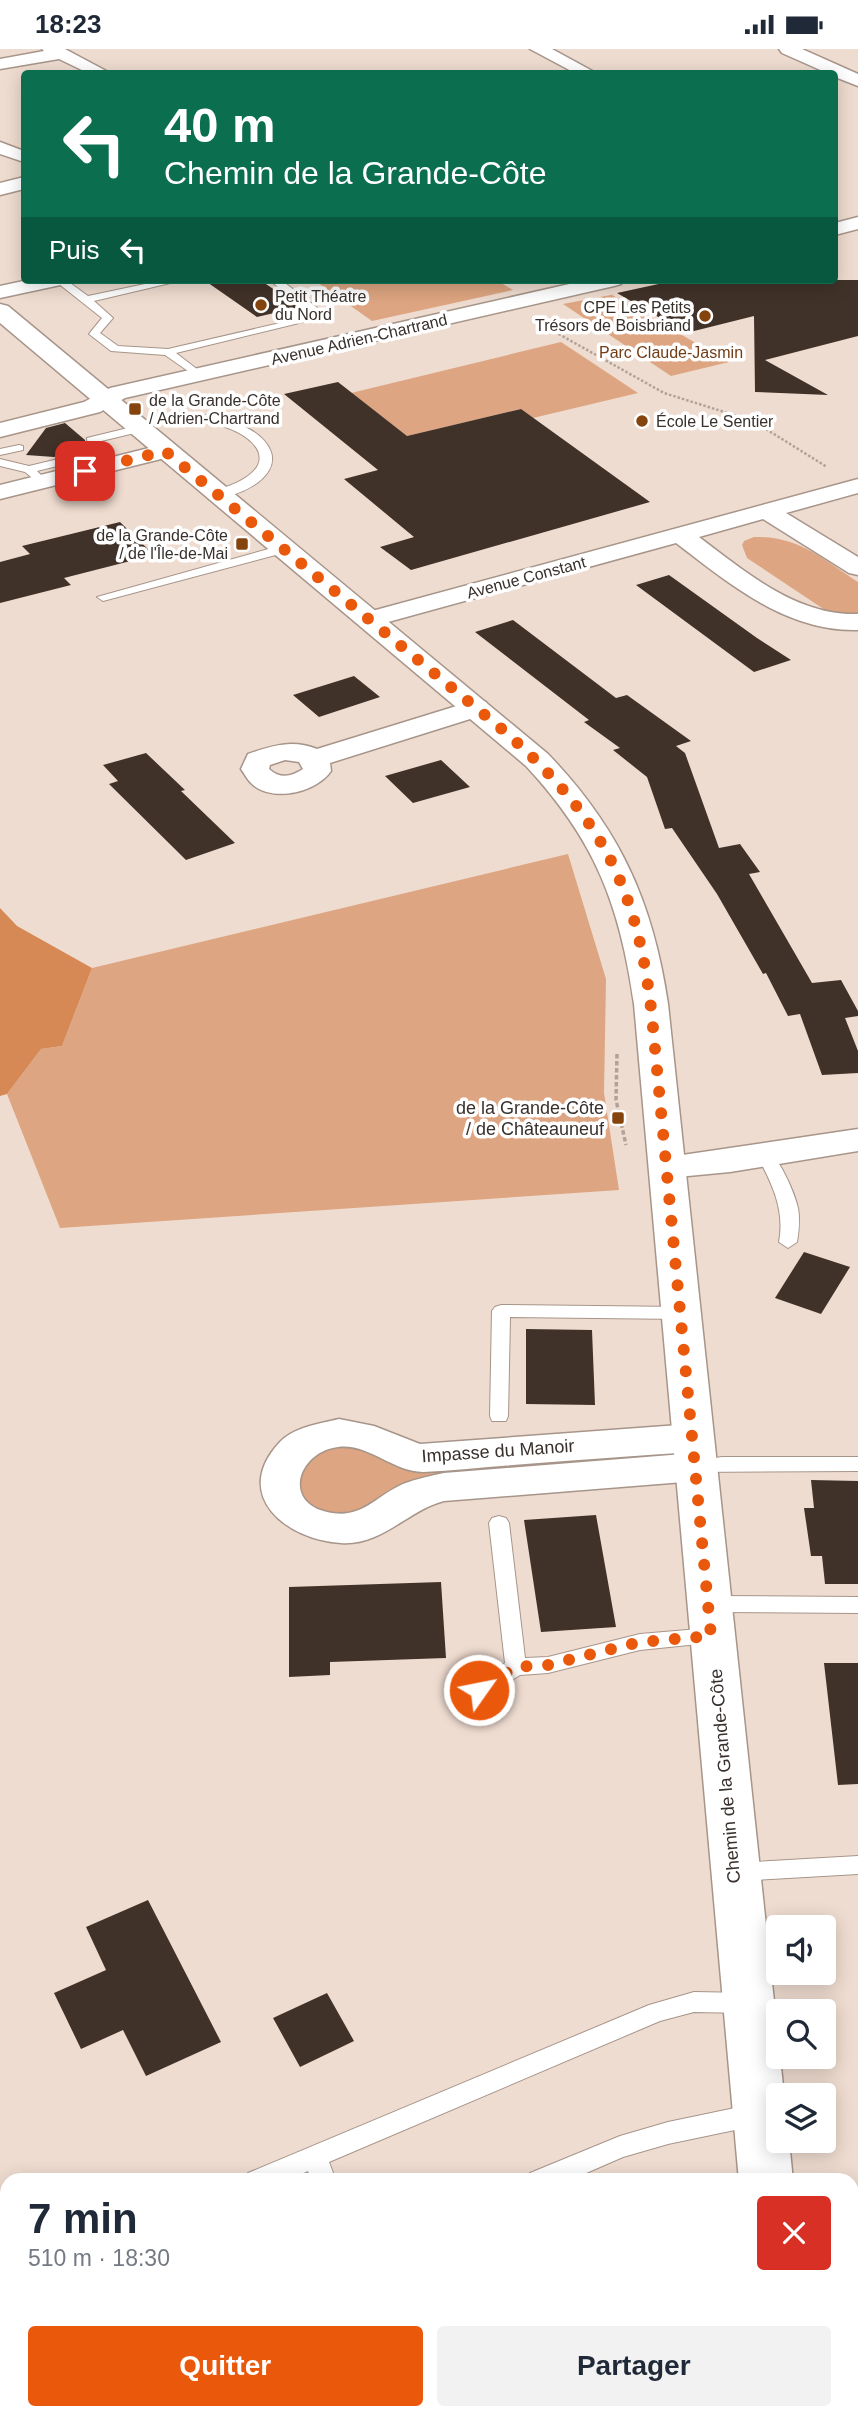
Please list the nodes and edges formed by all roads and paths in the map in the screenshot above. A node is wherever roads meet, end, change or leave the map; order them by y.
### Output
1 (539, 49) edge
2 (788, 49) edge
3 (55, 51) edge
4 (0, 64) edge
5 (95, 70) edge
6 (574, 70) edge
7 (834, 70) edge
8 (838, 72) edge
9 (858, 81) edge
10 (0, 148) edge
11 (21, 156) edge
12 (21, 184) edge
13 (0, 189) edge
14 (858, 223) edge
15 (838, 228) edge
16 (39, 284) edge
17 (64, 284) edge
18 (160, 284) edge
19 (279, 284) edge
20 (598, 284) edge
21 (0, 292) edge
22 (86, 300) junction
23 (507, 306) junction
24 (0, 311) edge
25 (169, 352) junction
26 (198, 375) junction
27 (105, 400) junction
28 (138, 428) junction
29 (0, 430) edge
30 (19, 448) dead end
31 (0, 451) edge
32 (165, 451) junction
33 (100, 460) junction
34 (0, 462) edge
35 (835, 471) dead end
36 (36, 476) junction
37 (858, 487) edge
38 (0, 492) edge
39 (218, 494) junction
40 (768, 512) junction
41 (681, 535) junction
42 (283, 549) junction
43 (858, 568) edge
44 (103, 597) dead end
45 (370, 619) junction
46 (858, 622) edge
47 (476, 708) junction
48 (314, 759) dead end
49 (618, 1043) dead end
50 (858, 1140) edge
51 (765, 1155) junction
52 (648, 1162) junction
53 (788, 1241) dead end
54 (682, 1313) junction
55 (499, 1416) dead end
56 (695, 1453) junction
57 (858, 1464) edge
58 (499, 1523) dead end
59 (858, 1605) edge
60 (710, 1620) junction
61 (516, 1667) junction
62 (479, 1690) dead end
63 (858, 1865) edge
64 (734, 1872) junction
65 (747, 2003) junction
66 (758, 2114) junction
67 (314, 2157) junction
68 (276, 2173) edge
69 (321, 2173) edge
70 (559, 2173) edge
71 (765, 2173) edge

1 - 6 street
2 - 7 street
3 - 4 street
3 - 5 street
8 - 9 street
10 - 11 street
12 - 13 street
14 - 15 street
16 - 21 street
17 - 22 lane
18 - 22 lane
19 - 25 lane
20 - 23 street, Avenue Adrien-Chartrand
22 - 25 lane
23 - 26 street, Avenue Adrien-Chartrand
23 - 35 path
24 - 27 main road, Chemin de la Grande-Côte
25 - 26 lane
26 - 27 street, Avenue Adrien-Chartrand
27 - 28 main road, Chemin de la Grande-Côte
27 - 29 street, Avenue Adrien-Chartrand
28 - 32 main road, Chemin de la Grande-Côte
28 - 33 lane
28 - 39 lane
30 - 31 lane
32 - 33 street
32 - 39 main road, Chemin de la Grande-Côte
33 - 36 street
34 - 36 lane
36 - 38 street
37 - 40 street, Avenue Constant
39 - 42 main road, Chemin de la Grande-Côte
40 - 41 street, Avenue Constant
40 - 43 street
41 - 45 street, Avenue Constant
41 - 46 street
42 - 44 lane
42 - 45 main road, Chemin de la Grande-Côte
45 - 47 main road, Chemin de la Grande-Côte
47 - 48 street
47 - 52 main road, Chemin de la Grande-Côte
49 - 52 path
50 - 51 street
51 - 52 street
51 - 53 lane
52 - 54 main road, Chemin de la Grande-Côte
54 - 55 lane
54 - 56 main road, Chemin de la Grande-Côte
56 - 56 street, Impasse du Manoir
56 - 57 lane
56 - 60 main road, Chemin de la Grande-Côte
58 - 61 lane
59 - 60 lane
60 - 61 lane
60 - 64 main road, Chemin de la Grande-Côte
61 - 62 lane
63 - 64 lane
64 - 65 main road, Chemin de la Grande-Côte
65 - 66 main road, Chemin de la Grande-Côte
65 - 67 lane
66 - 70 lane
66 - 71 main road, Chemin de la Grande-Côte
67 - 68 lane
67 - 69 lane

